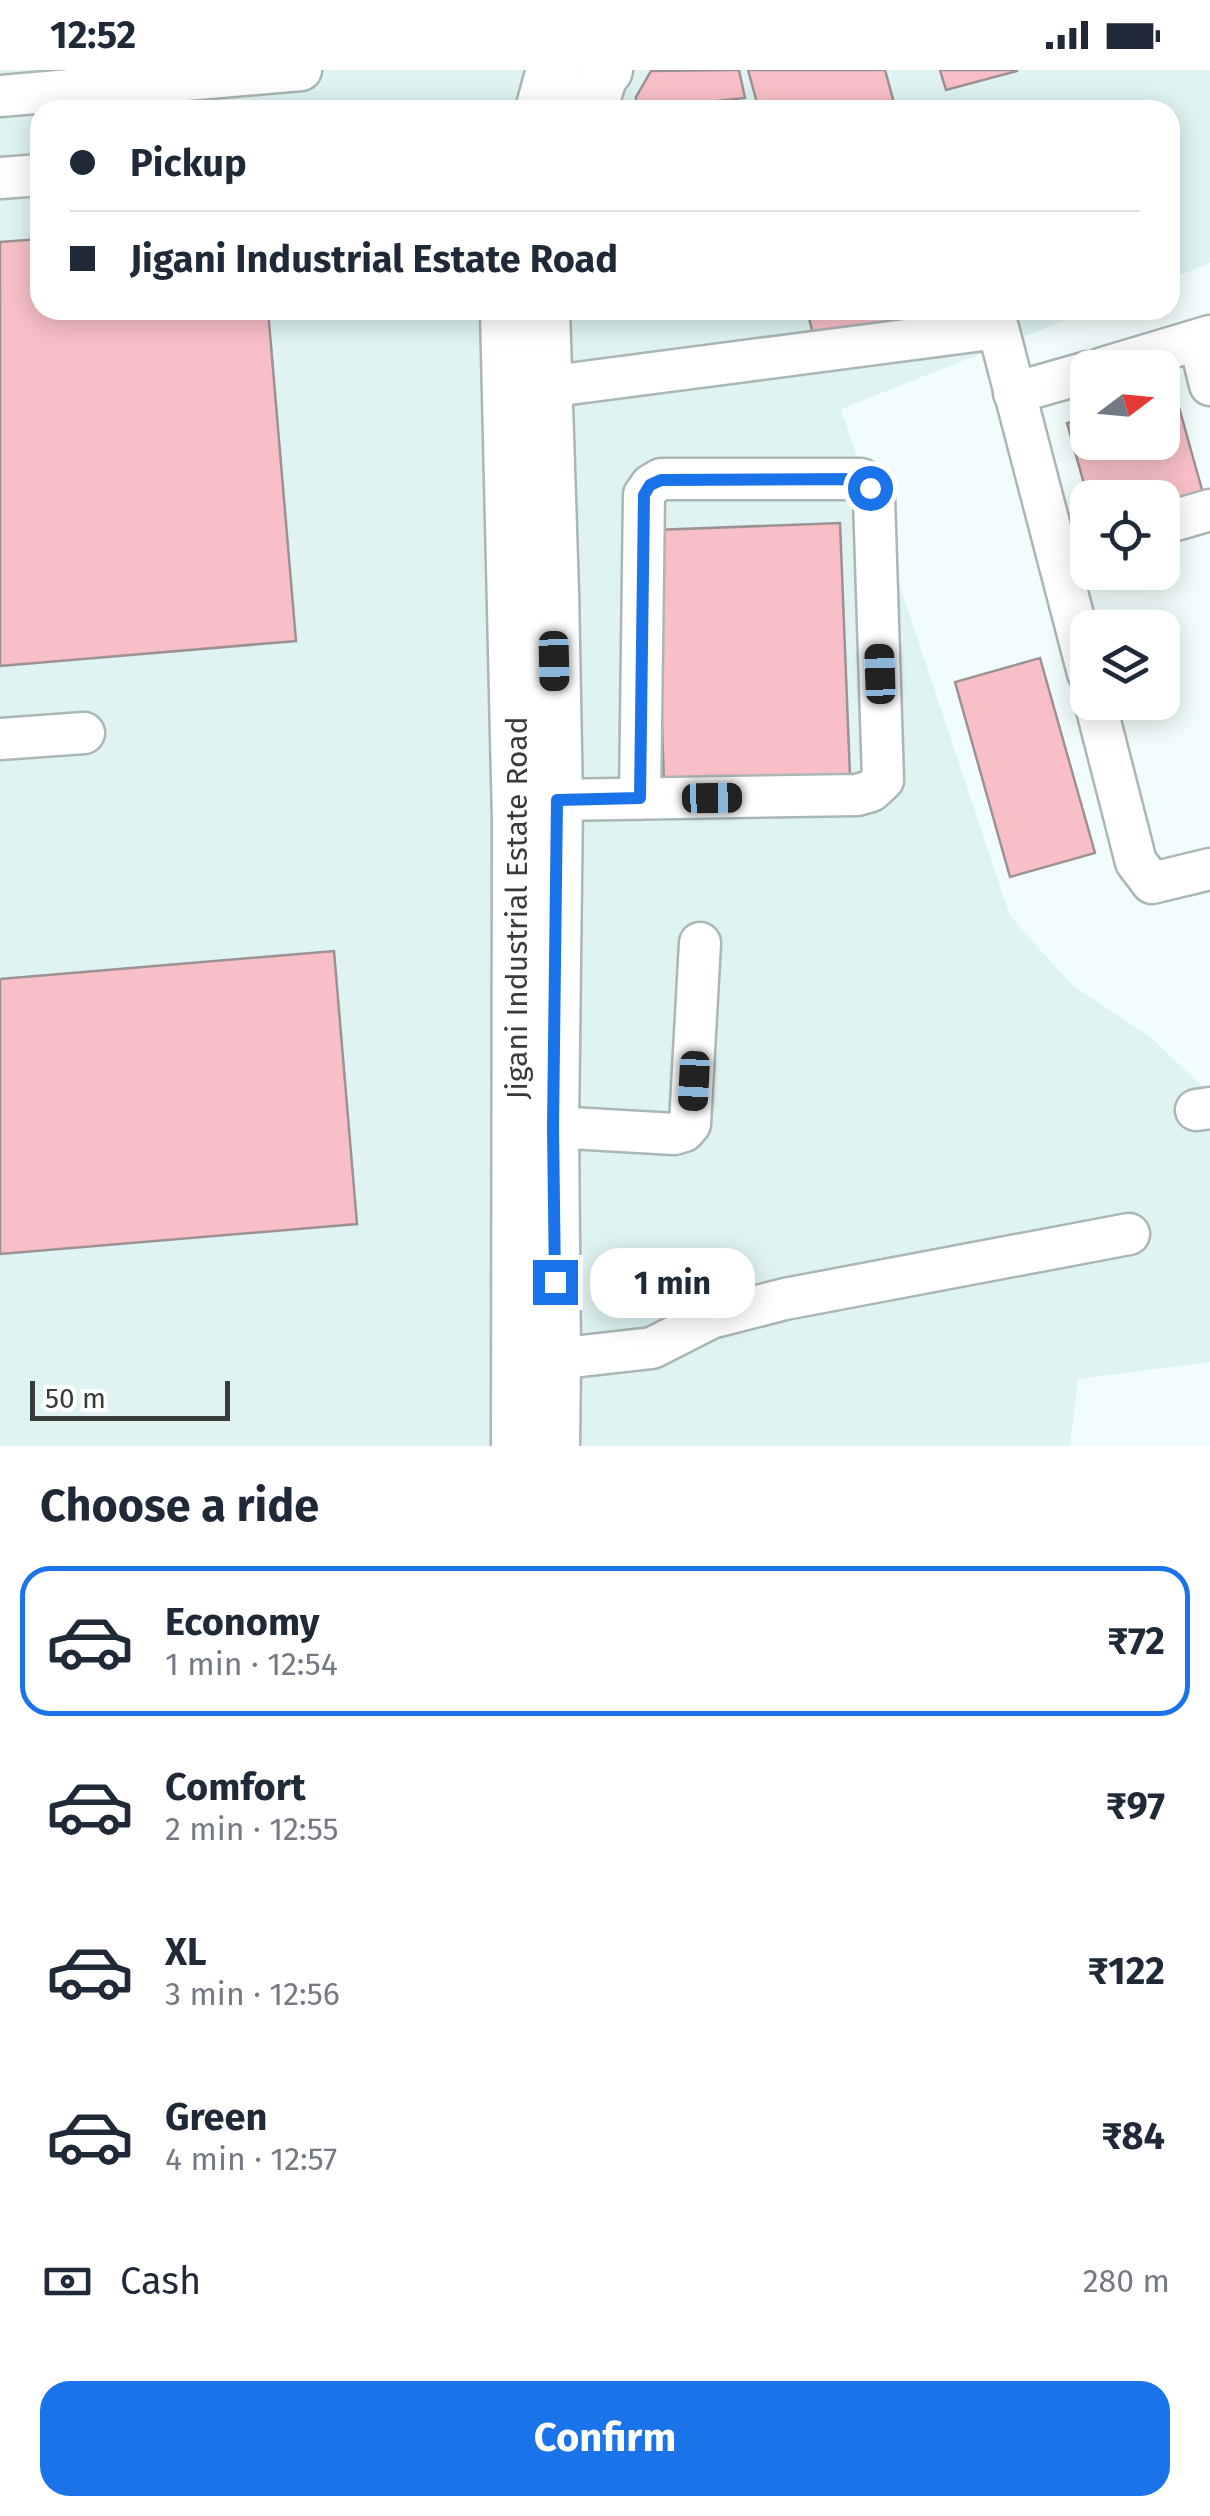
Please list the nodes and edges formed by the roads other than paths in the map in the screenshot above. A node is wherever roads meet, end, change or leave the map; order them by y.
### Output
1 (302, 70) edge
2 (552, 70) edge
3 (206, 75) edge
4 (0, 96) edge
5 (544, 100) edge
6 (30, 176) edge
7 (0, 178) edge
8 (506, 320) edge
9 (544, 320) edge
10 (1204, 338) edge
11 (1163, 350) edge
12 (1070, 377) edge
13 (1210, 385) edge
14 (546, 387) junction
15 (1014, 393) junction
16 (1210, 510) edge
17 (1180, 519) edge
18 (1070, 546) edge
19 (1100, 720) edge
20 (84, 733) dead end
21 (0, 739) edge
22 (640, 798) junction
23 (557, 800) junction
24 (1210, 869) edge
25 (700, 943) dead end
26 (553, 1127) junction
27 (1128, 1234) dead end
28 (556, 1360) junction
29 (517, 1446) edge
30 (554, 1446) edge

1 - 3 street
2 - 5 main road
3 - 4 street
6 - 7 street
8 - 29 main road, Jigani Industrial Estate Road
9 - 14 main road, Jigani Industrial Estate Road
10 - 11 street
10 - 13 street
12 - 15 street
14 - 15 street
14 - 23 main road, Jigani Industrial Estate Road
15 - 18 street
16 - 17 street
19 - 24 street
20 - 21 street
22 - 22 street
22 - 23 street
23 - 26 main road, Jigani Industrial Estate Road
25 - 26 street
26 - 28 main road, Jigani Industrial Estate Road
27 - 28 street
28 - 30 main road, Jigani Industrial Estate Road

